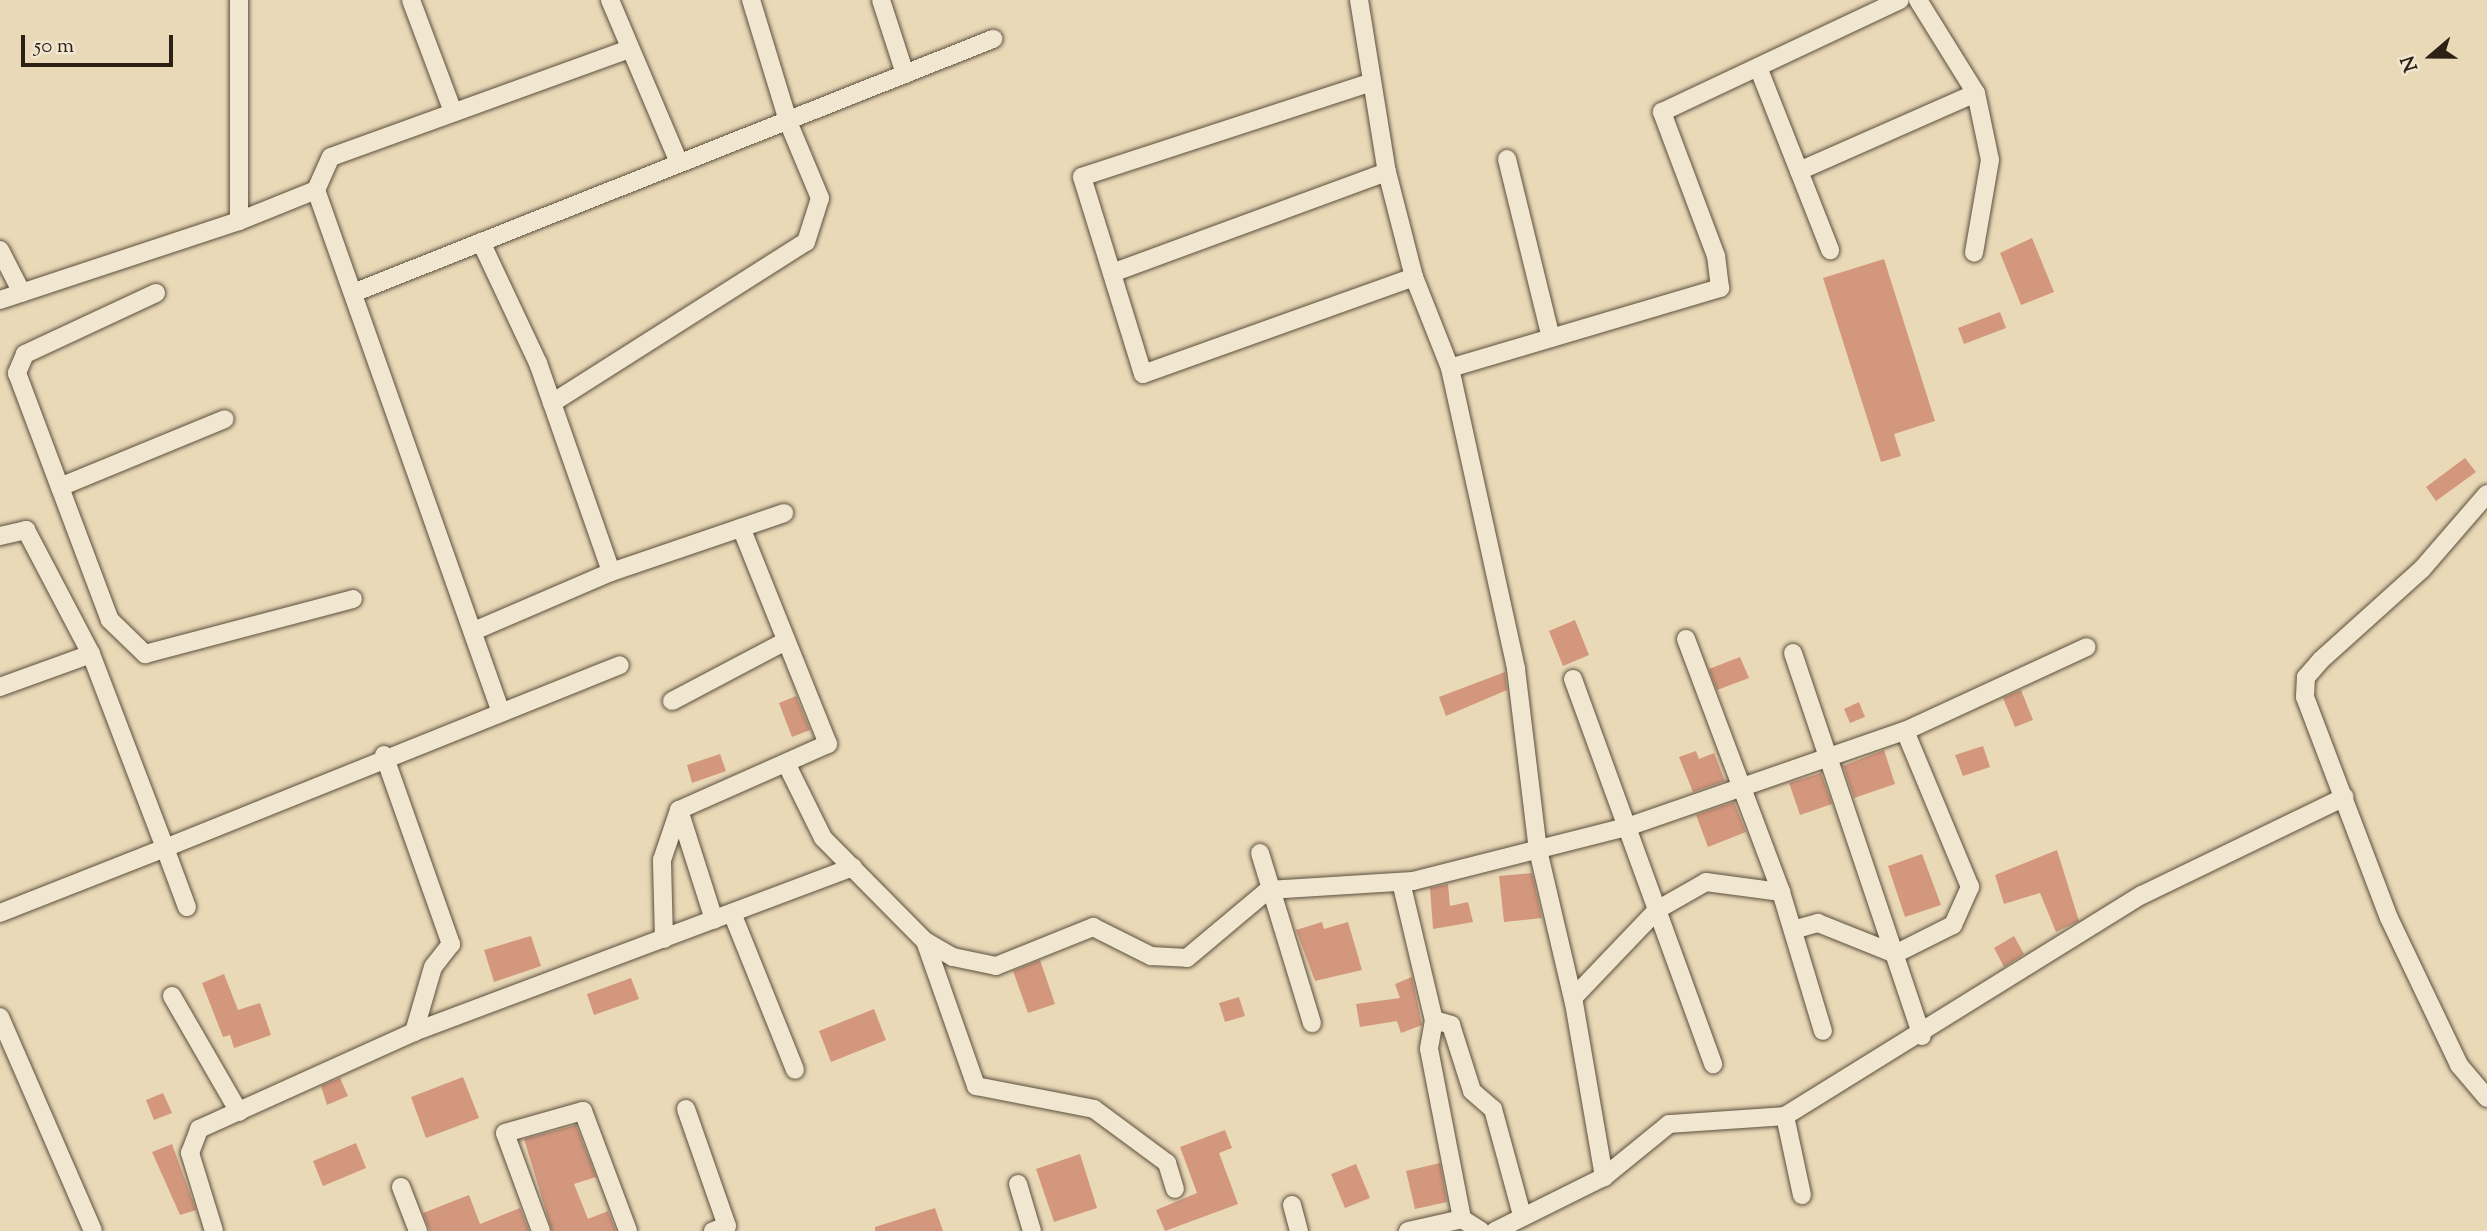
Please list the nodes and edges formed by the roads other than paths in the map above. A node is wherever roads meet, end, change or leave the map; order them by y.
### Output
1 (239, 0) edge
2 (411, 0) edge
3 (610, 0) edge
4 (751, 0) edge
5 (881, 0) edge
6 (1359, 0) edge
7 (1900, 0) edge
8 (1918, 0) edge
9 (993, 39) dead end
10 (628, 50) junction
11 (1758, 66) junction
12 (905, 74) junction
13 (1372, 82) junction
14 (1976, 93) junction
15 (453, 113) junction
16 (789, 124) junction
17 (1507, 159) dead end
18 (678, 160) junction
19 (1799, 171) junction
20 (1387, 172) junction
21 (316, 190) junction
22 (239, 221) junction
23 (481, 242) junction
24 (0, 250) edge
25 (1830, 250) dead end
26 (1974, 253) dead end
27 (1112, 273) junction
28 (1414, 277) junction
29 (22, 293) junction
30 (156, 293) dead end
31 (354, 293) junction
32 (0, 300) edge
33 (1551, 338) junction
34 (1450, 368) junction
35 (552, 402) junction
36 (225, 419) dead end
37 (60, 487) junction
38 (2487, 494) edge
39 (784, 513) dead end
40 (741, 528) junction
41 (0, 536) edge
42 (611, 572) junction
43 (353, 599) dead end
44 (110, 620) junction
45 (79, 631) junction
46 (474, 631) junction
47 (1686, 639) dead end
48 (786, 641) junction
49 (2087, 647) dead end
50 (1793, 653) dead end
51 (91, 654) junction
52 (620, 665) dead end
53 (1573, 679) dead end
54 (0, 687) edge
55 (671, 701) dead end
56 (500, 710) junction
57 (1905, 731) junction
58 (384, 755) junction
59 (1830, 758) junction
60 (787, 765) junction
61 (1739, 788) junction
62 (2345, 797) junction
63 (679, 810) junction
64 (1627, 827) junction
65 (165, 848) junction
66 (1538, 850) junction
67 (1260, 853) dead end
68 (853, 867) junction
69 (1401, 882) junction
70 (1268, 890) junction
71 (1781, 892) junction
72 (187, 908) dead end
73 (1657, 910) junction
74 (0, 913) edge
75 (732, 914) junction
76 (714, 920) junction
77 (1793, 930) junction
78 (664, 939) junction
79 (925, 941) junction
80 (1895, 954) junction
81 (172, 996) dead end
82 (1573, 998) junction
83 (0, 1017) edge
84 (1434, 1020) junction
85 (1312, 1023) dead end
86 (1823, 1031) dead end
87 (414, 1032) junction
88 (1923, 1035) junction
89 (1713, 1064) dead end
90 (795, 1070) dead end
91 (2487, 1098) edge
92 (686, 1109) dead end
93 (239, 1112) junction
94 (1785, 1116) junction
95 (1604, 1177) junction
96 (1018, 1184) dead end
97 (401, 1186) dead end
98 (1175, 1189) dead end
99 (1802, 1195) dead end
100 (1292, 1205) dead end
101 (1522, 1215) junction
102 (1462, 1219) junction
103 (93, 1231) edge
104 (214, 1231) edge
105 (418, 1231) edge
106 (541, 1231) edge
107 (628, 1231) edge
108 (713, 1231) edge
109 (1031, 1231) edge
110 (1299, 1231) edge
111 (1408, 1231) edge
112 (1481, 1231) edge
113 (1495, 1231) edge

1 - 22 street
2 - 15 street
3 - 10 street
4 - 16 street
5 - 12 street
6 - 13 street
7 - 11 street
8 - 14 street
9 - 12 street
10 - 15 street
10 - 18 street
11 - 19 street
11 - 33 street
12 - 16 street
13 - 20 street
13 - 27 street
14 - 19 street
14 - 26 street
15 - 21 street
16 - 18 street
16 - 35 street
17 - 33 street
18 - 23 street
19 - 25 street
20 - 27 street
20 - 28 street
21 - 22 street
21 - 31 street
22 - 29 street
23 - 31 street
23 - 35 street
24 - 29 street
27 - 28 street
28 - 34 street
29 - 32 street
30 - 37 street
31 - 46 street
33 - 34 street
34 - 66 street
35 - 42 street
36 - 37 street
37 - 44 street
38 - 62 street
39 - 40 street
40 - 42 street
40 - 48 street
41 - 45 street
42 - 46 street
43 - 44 street
44 - 45 street
45 - 51 street
46 - 56 street
47 - 61 street
48 - 55 street
48 - 60 street
49 - 57 street
50 - 59 street
51 - 54 street
51 - 65 street
52 - 56 street
53 - 64 street
56 - 58 street
57 - 59 street
57 - 80 street
58 - 65 street
58 - 87 street
59 - 61 street
59 - 80 street
60 - 63 street
60 - 68 street
61 - 64 street
61 - 71 street
62 - 88 street
62 - 91 street
63 - 76 street
63 - 78 street
64 - 66 street
64 - 73 street
65 - 72 street
65 - 74 street
66 - 69 street
66 - 82 street
67 - 70 street
68 - 75 street
68 - 79 street
69 - 70 street
69 - 84 street
70 - 79 street
70 - 85 street
71 - 73 street
71 - 77 street
73 - 82 street
73 - 89 street
75 - 76 street
75 - 90 street
76 - 78 street
77 - 80 street
77 - 86 street
78 - 87 street
79 - 98 street
80 - 88 street
81 - 93 street
82 - 95 street
83 - 103 street
84 - 101 street
84 - 102 street
87 - 93 street
88 - 94 street
92 - 108 street
93 - 104 street
94 - 95 street
94 - 99 street
95 - 101 street
96 - 109 street
97 - 105 street
100 - 110 street
101 - 113 street
102 - 111 street
102 - 112 street
106 - 107 street

